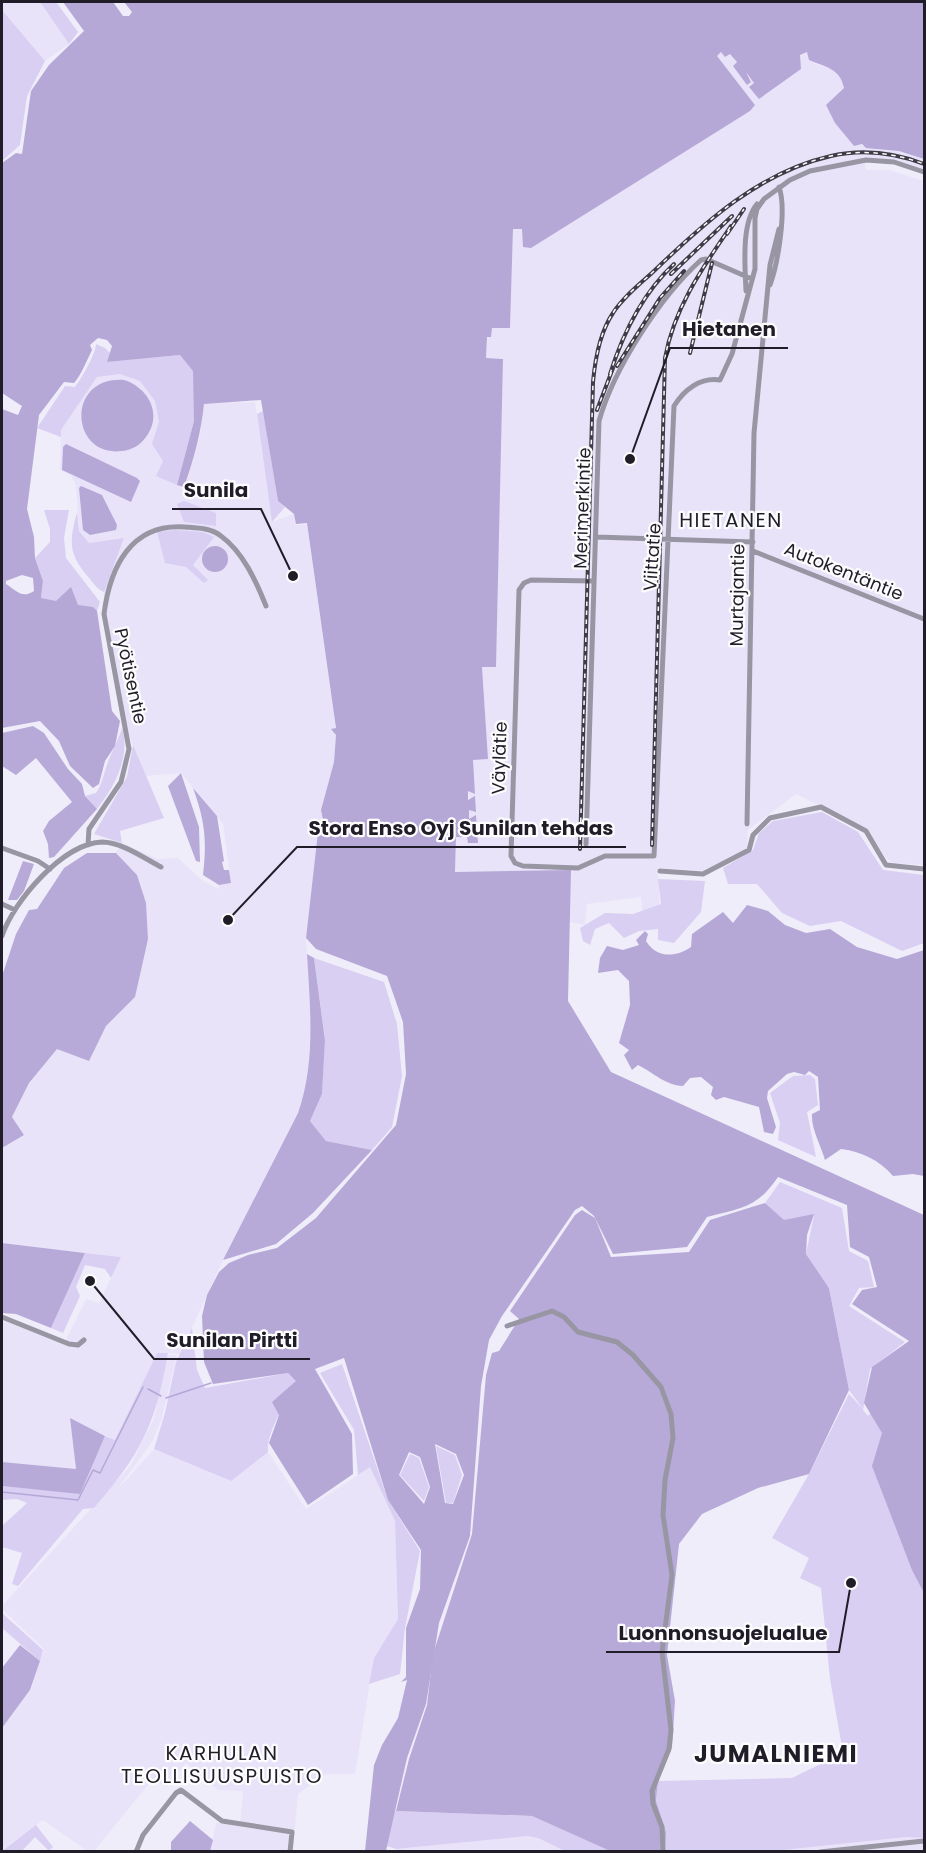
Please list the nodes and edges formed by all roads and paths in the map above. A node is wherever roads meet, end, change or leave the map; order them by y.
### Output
1 (924, 171) edge
2 (779, 187) junction
3 (764, 199) junction
4 (779, 230) junction
5 (749, 278) junction
6 (767, 295) junction
7 (596, 537) junction
8 (669, 539) junction
9 (753, 542) junction
10 (753, 551) junction
11 (594, 581) junction
12 (266, 606) dead end
13 (924, 619) edge
14 (747, 824) dead end
15 (586, 844) dead end
16 (88, 845) junction
17 (2, 848) edge
18 (654, 856) joint
19 (161, 867) dead end
20 (50, 869) junction
21 (924, 869) edge
22 (660, 871) dead end
23 (2, 904) edge
24 (15, 910) junction
25 (2, 936) edge
26 (2, 1317) edge
27 (507, 1326) dead end
28 (84, 1340) dead end
29 (924, 1841) edge
30 (136, 1851) edge
31 (290, 1851) edge
32 (663, 1851) edge
33 (820, 1851) edge

1 - 2 street, Viittatie
2 - 3 street, Viittatie
2 - 4 street
3 - 5 street, Viittatie
3 - 5 street, Viittatie
4 - 6 street
4 - 6 street
5 - 7 street, Merimerkintie
5 - 8 street, Viittatie
6 - 9 street, Murtajantie
7 - 8 street
7 - 11 street, Merimerkintie
8 - 9 street
8 - 18 street, Viittatie
9 - 10 street, Murtajantie
10 - 13 street, Autokentäntie
10 - 14 street, Murtajantie
11 - 15 street, Merimerkintie
11 - 18 street, Väylätie
12 - 16 street, Pyötisentie
16 - 19 street
16 - 20 street
17 - 20 street
20 - 24 street
21 - 22 street
23 - 24 street
24 - 25 street
26 - 28 street
27 - 32 street
29 - 33 street
30 - 31 street

